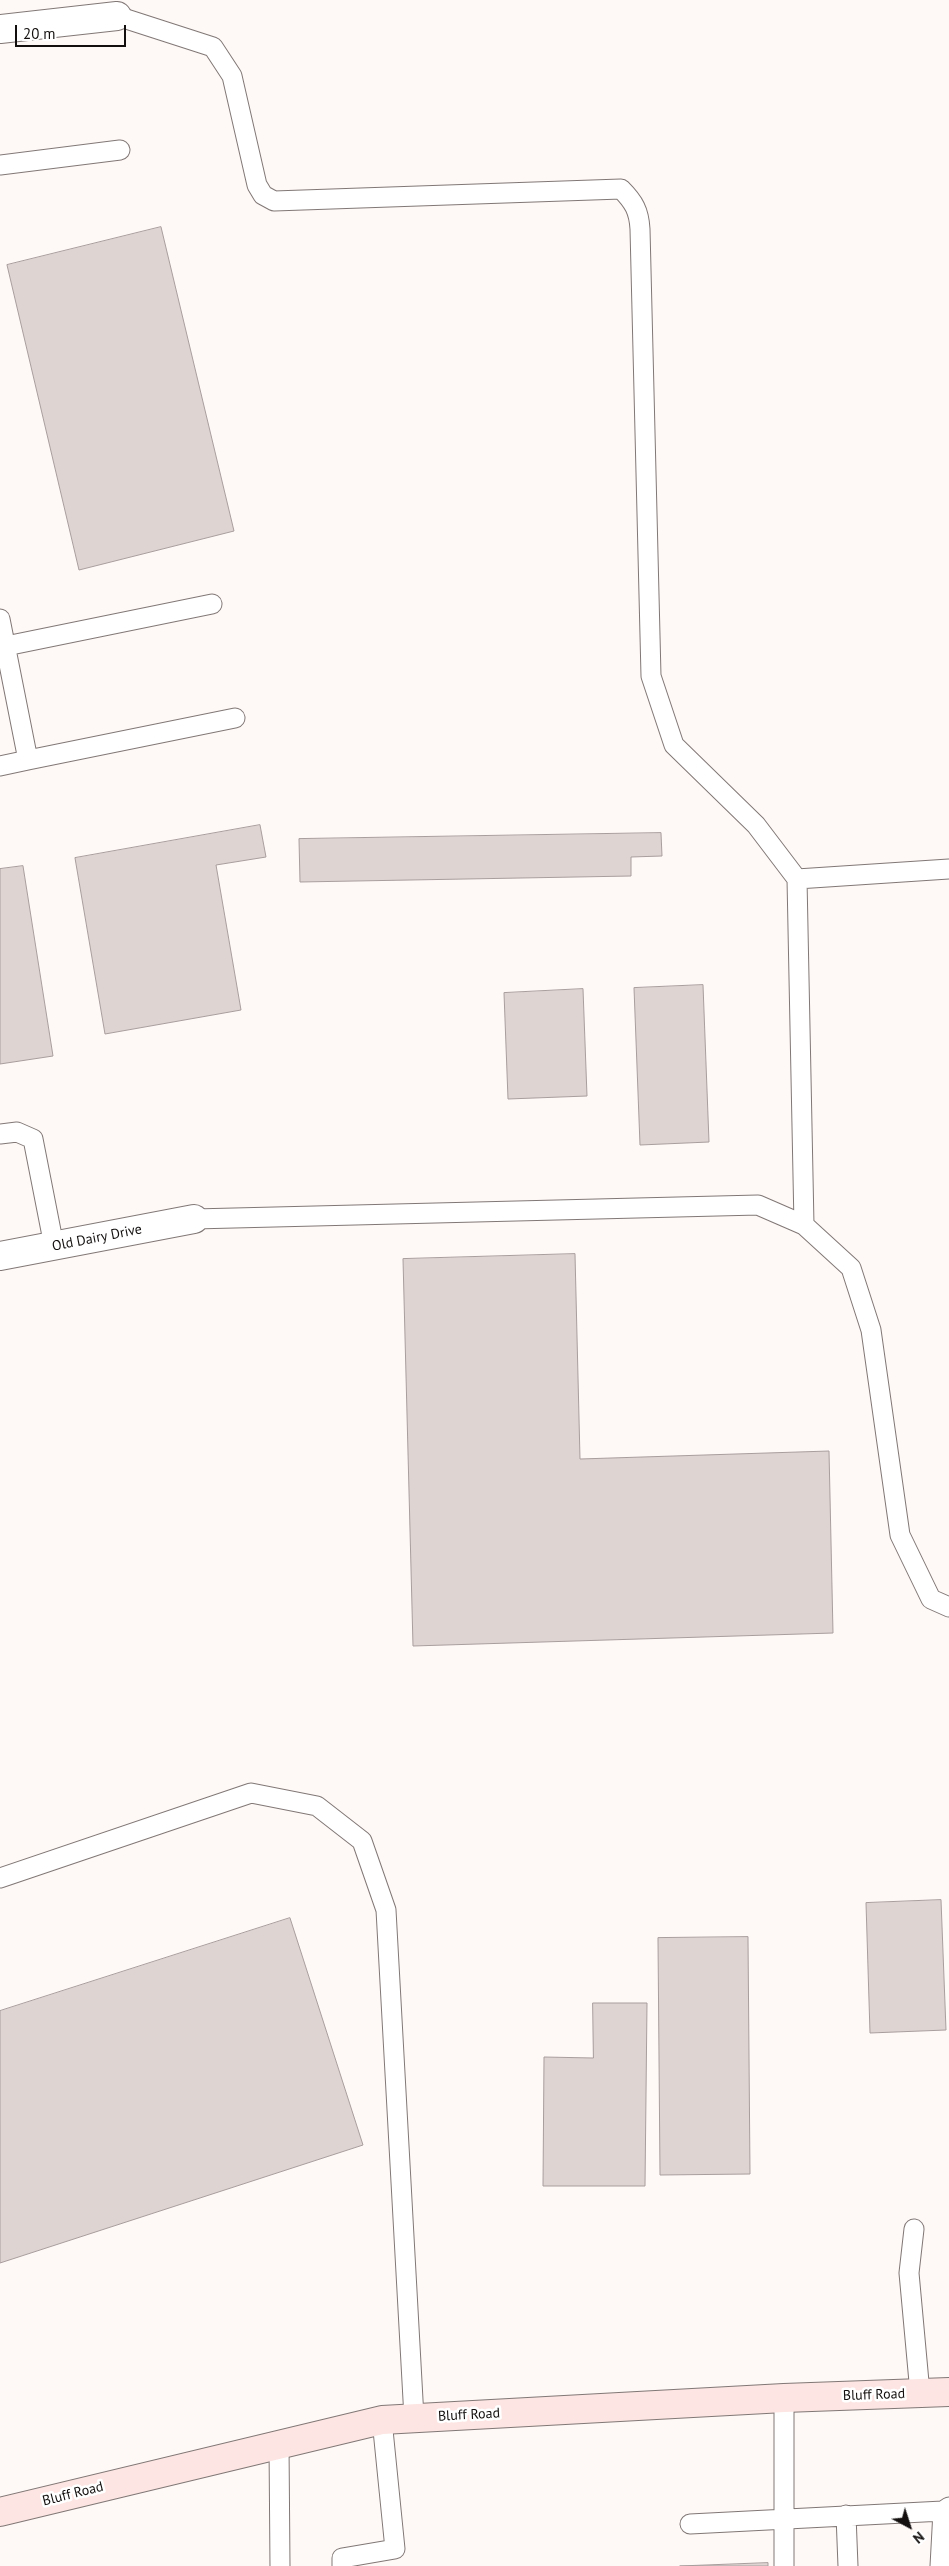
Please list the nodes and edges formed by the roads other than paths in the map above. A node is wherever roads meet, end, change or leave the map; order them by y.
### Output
1 (117, 16) joint
2 (0, 29) edge
3 (120, 150) dead end
4 (0, 165) edge
5 (212, 604) dead end
6 (0, 619) edge
7 (6, 646) junction
8 (235, 718) dead end
9 (28, 760) junction
10 (0, 766) edge
11 (949, 870) edge
12 (796, 879) junction
13 (0, 1134) edge
14 (194, 1219) joint
15 (804, 1225) junction
16 (54, 1246) junction
17 (0, 1256) edge
18 (949, 1607) edge
19 (0, 1878) edge
20 (914, 2230) dead end
21 (949, 2392) edge
22 (920, 2393) junction
23 (784, 2398) junction
24 (414, 2418) junction
25 (382, 2420) junction
26 (279, 2444) junction
27 (946, 2509) edge
28 (0, 2512) edge
29 (846, 2515) junction
30 (784, 2519) junction
31 (690, 2524) dead end
32 (280, 2566) edge
33 (342, 2566) edge
34 (784, 2566) edge
35 (848, 2566) edge
36 (940, 2566) edge

1 - 2 street
1 - 12 lane
3 - 4 lane
5 - 7 lane
6 - 7 lane
7 - 9 lane
8 - 9 lane
9 - 10 lane
11 - 12 lane
12 - 15 lane
13 - 16 lane
14 - 15 lane
14 - 16 street, Old Dairy Drive
15 - 18 lane
16 - 17 street, Old Dairy Drive
19 - 24 lane
20 - 22 lane
21 - 22 main road, Bluff Road
22 - 23 main road, Bluff Road
23 - 24 main road, Bluff Road
23 - 30 lane
24 - 25 main road, Bluff Road
25 - 26 main road, Bluff Road
25 - 33 lane
26 - 28 main road, Bluff Road
26 - 32 lane
27 - 29 lane
27 - 36 lane
29 - 30 lane
29 - 35 lane
30 - 31 lane
30 - 34 lane

